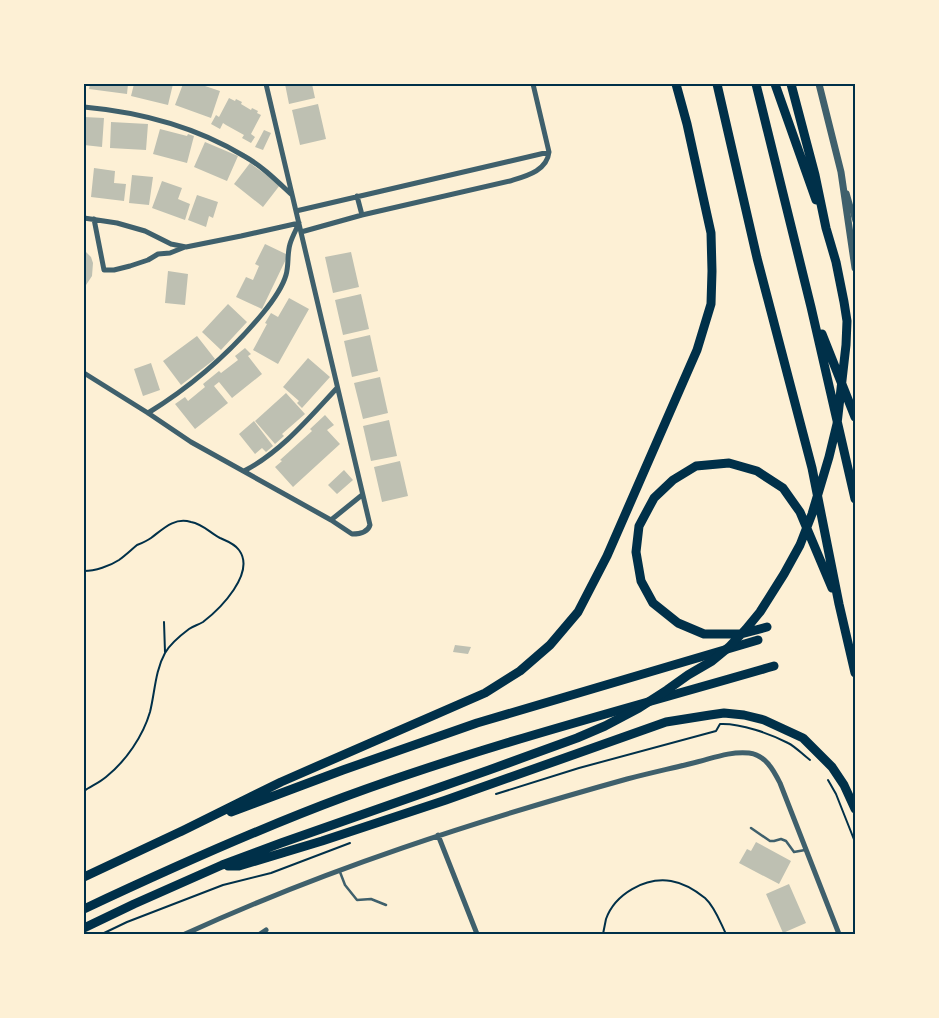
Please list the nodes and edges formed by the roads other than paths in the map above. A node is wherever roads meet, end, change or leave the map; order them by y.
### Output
1 (266, 84) edge
2 (533, 84) edge
3 (676, 84) edge
4 (717, 84) edge
5 (756, 84) edge
6 (775, 84) edge
7 (791, 84) edge
8 (819, 84) edge
9 (84, 106) edge
10 (549, 152) junction
11 (841, 172) junction
12 (292, 195) junction
13 (357, 196) junction
14 (296, 210) junction
15 (362, 215) junction
16 (84, 218) edge
17 (94, 219) junction
18 (855, 222) edge
19 (299, 223) junction
20 (826, 228) junction
21 (301, 232) junction
22 (186, 247) junction
23 (855, 268) edge
24 (811, 308) junction
25 (84, 373) edge
26 (337, 388) junction
27 (148, 413) junction
28 (855, 417) edge
29 (244, 471) junction
30 (362, 495) junction
31 (855, 500) edge
32 (331, 520) junction
33 (839, 604) junction
34 (767, 627) dead end
35 (758, 640) dead end
36 (774, 666) dead end
37 (855, 673) edge
38 (855, 808) edge
39 (751, 828) dead end
40 (180, 832) junction
41 (438, 835) junction
42 (806, 849) junction
43 (222, 866) junction
44 (340, 870) junction
45 (84, 877) edge
46 (386, 905) dead end
47 (84, 909) edge
48 (84, 928) edge
49 (266, 930) dead end
50 (185, 934) edge
51 (260, 934) edge
52 (477, 934) edge
53 (839, 934) edge

1 - 12 street
2 - 10 street
3 - 40 main road
4 - 33 main road
5 - 24 main road
6 - 20 main road
7 - 20 main road
8 - 11 street
9 - 12 street
10 - 13 street
10 - 15 street
11 - 18 street
11 - 23 street
12 - 14 street
13 - 14 street
13 - 15 street
14 - 19 street
15 - 21 street
16 - 17 street
17 - 22 street
17 - 22 street
19 - 21 street
19 - 22 street
19 - 27 street
20 - 43 main road
21 - 26 street
24 - 28 main road
24 - 31 main road
25 - 27 street
26 - 29 street
26 - 30 street
27 - 29 street
29 - 32 street
30 - 32 street
30 - 32 street
33 - 34 main road
33 - 37 main road
35 - 40 main road
36 - 47 main road
38 - 43 main road
39 - 42 lane
40 - 45 main road
41 - 42 street
41 - 44 street
41 - 52 street
42 - 53 street
43 - 48 main road
44 - 46 lane
44 - 50 street
49 - 51 street

